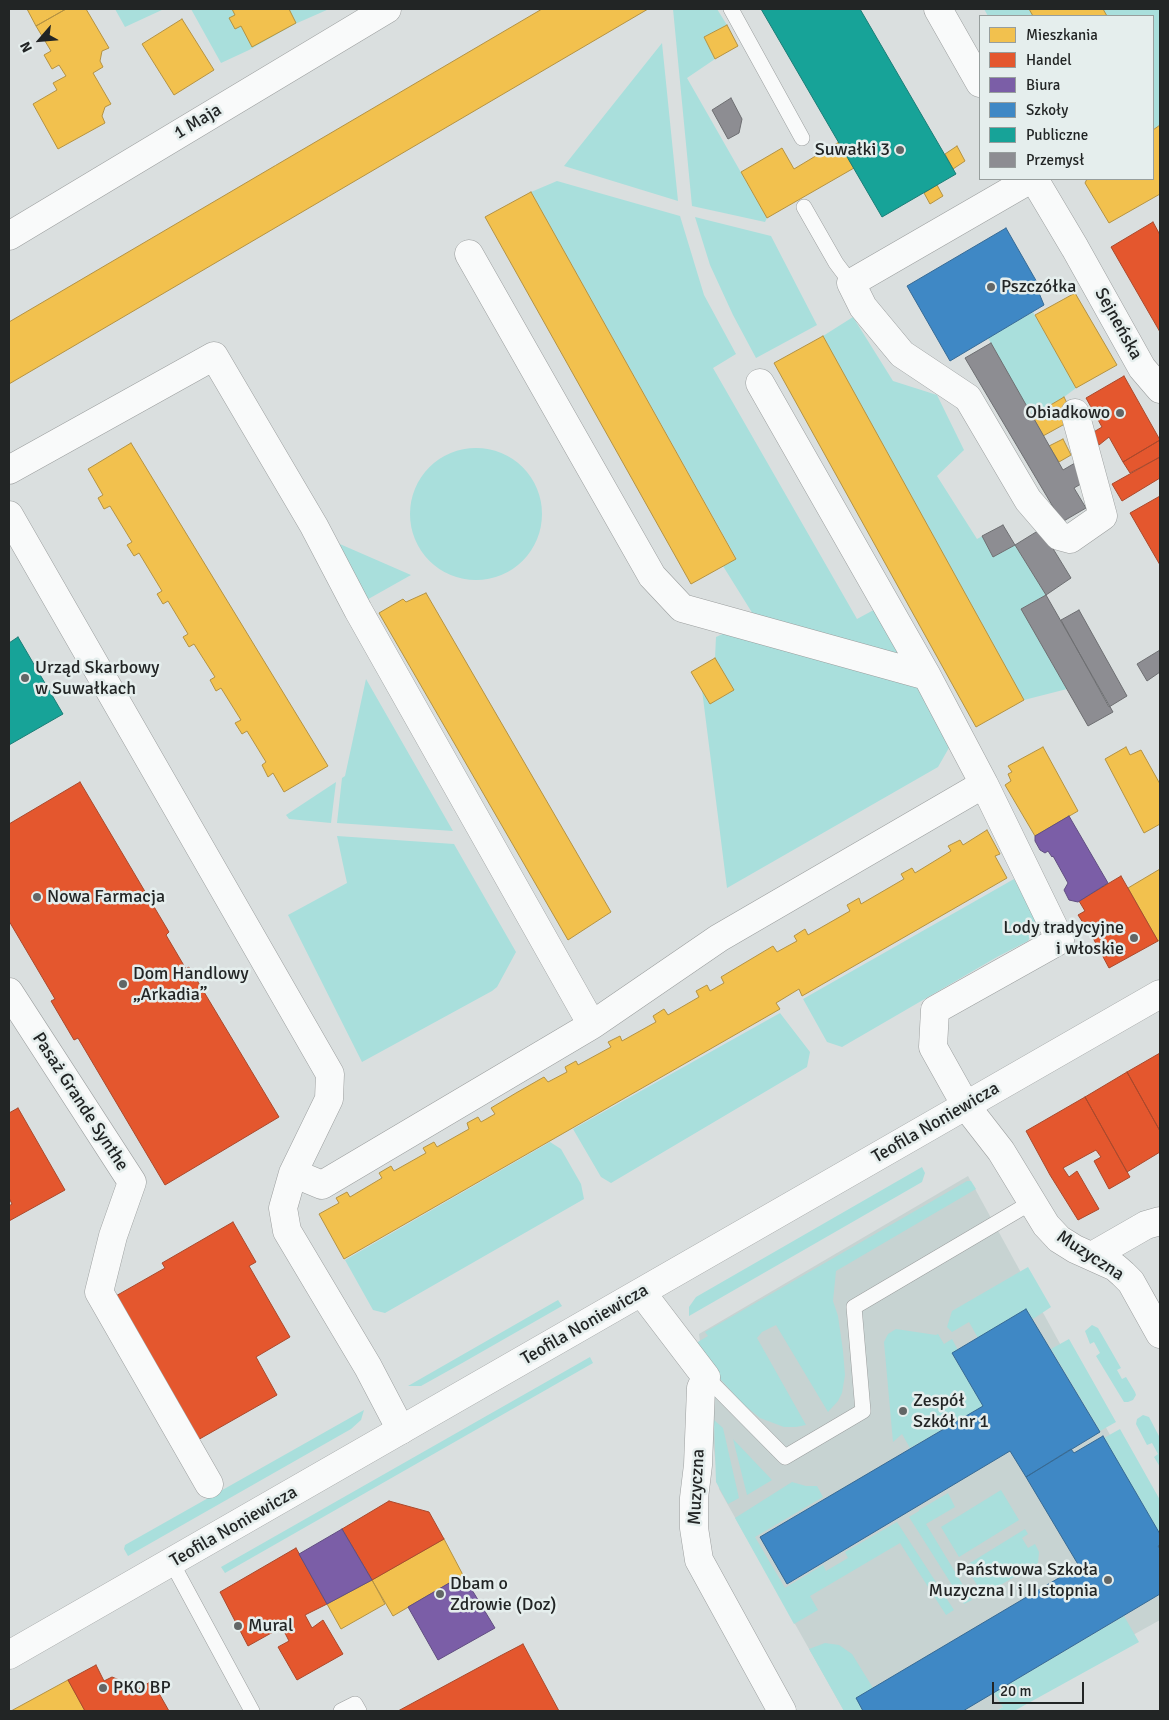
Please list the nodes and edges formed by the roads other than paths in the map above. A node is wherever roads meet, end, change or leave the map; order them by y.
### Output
1 (387, 9) edge
2 (731, 9) edge
3 (938, 9) edge
4 (979, 81) edge
5 (802, 138) dead end
6 (1030, 180) edge
7 (1033, 180) edge
8 (804, 207) dead end
9 (9, 236) edge
10 (469, 254) dead end
11 (851, 283) junction
12 (760, 383) dead end
13 (1160, 389) edge
14 (1076, 413) dead end
15 (9, 470) edge
16 (9, 515) edge
17 (927, 676) junction
18 (984, 784) junction
19 (9, 992) edge
20 (1160, 994) edge
21 (592, 1025) junction
22 (966, 1106) junction
23 (293, 1173) junction
24 (1032, 1202) junction
25 (1160, 1221) edge
26 (1092, 1256) junction
27 (642, 1293) junction
28 (1160, 1334) edge
29 (706, 1377) junction
30 (401, 1430) junction
31 (209, 1484) dead end
32 (172, 1563) junction
33 (9, 1655) edge
34 (252, 1711) edge
35 (341, 1711) edge
36 (359, 1711) edge
37 (782, 1711) edge

1 - 9 street, 1 Maja
2 - 5 lane
3 - 4 street
6 - 11 street
7 - 13 street, Sejneńska
8 - 11 lane
10 - 17 street
11 - 14 street
12 - 17 street
15 - 21 street
16 - 23 street
17 - 18 street
18 - 21 street
18 - 22 street, Muzyczna
19 - 31 street, Pasaż Grande Synthe
20 - 22 street, Teofila Noniewicza
21 - 23 street
22 - 24 street, Muzyczna
22 - 27 street, Teofila Noniewicza
23 - 30 street
24 - 26 street, Muzyczna
24 - 29 lane
25 - 26 street
26 - 28 street, Muzyczna
27 - 29 street
27 - 30 street, Teofila Noniewicza
29 - 37 street, Muzyczna
30 - 32 street, Teofila Noniewicza
32 - 33 street, Teofila Noniewicza
32 - 34 lane
35 - 36 lane

